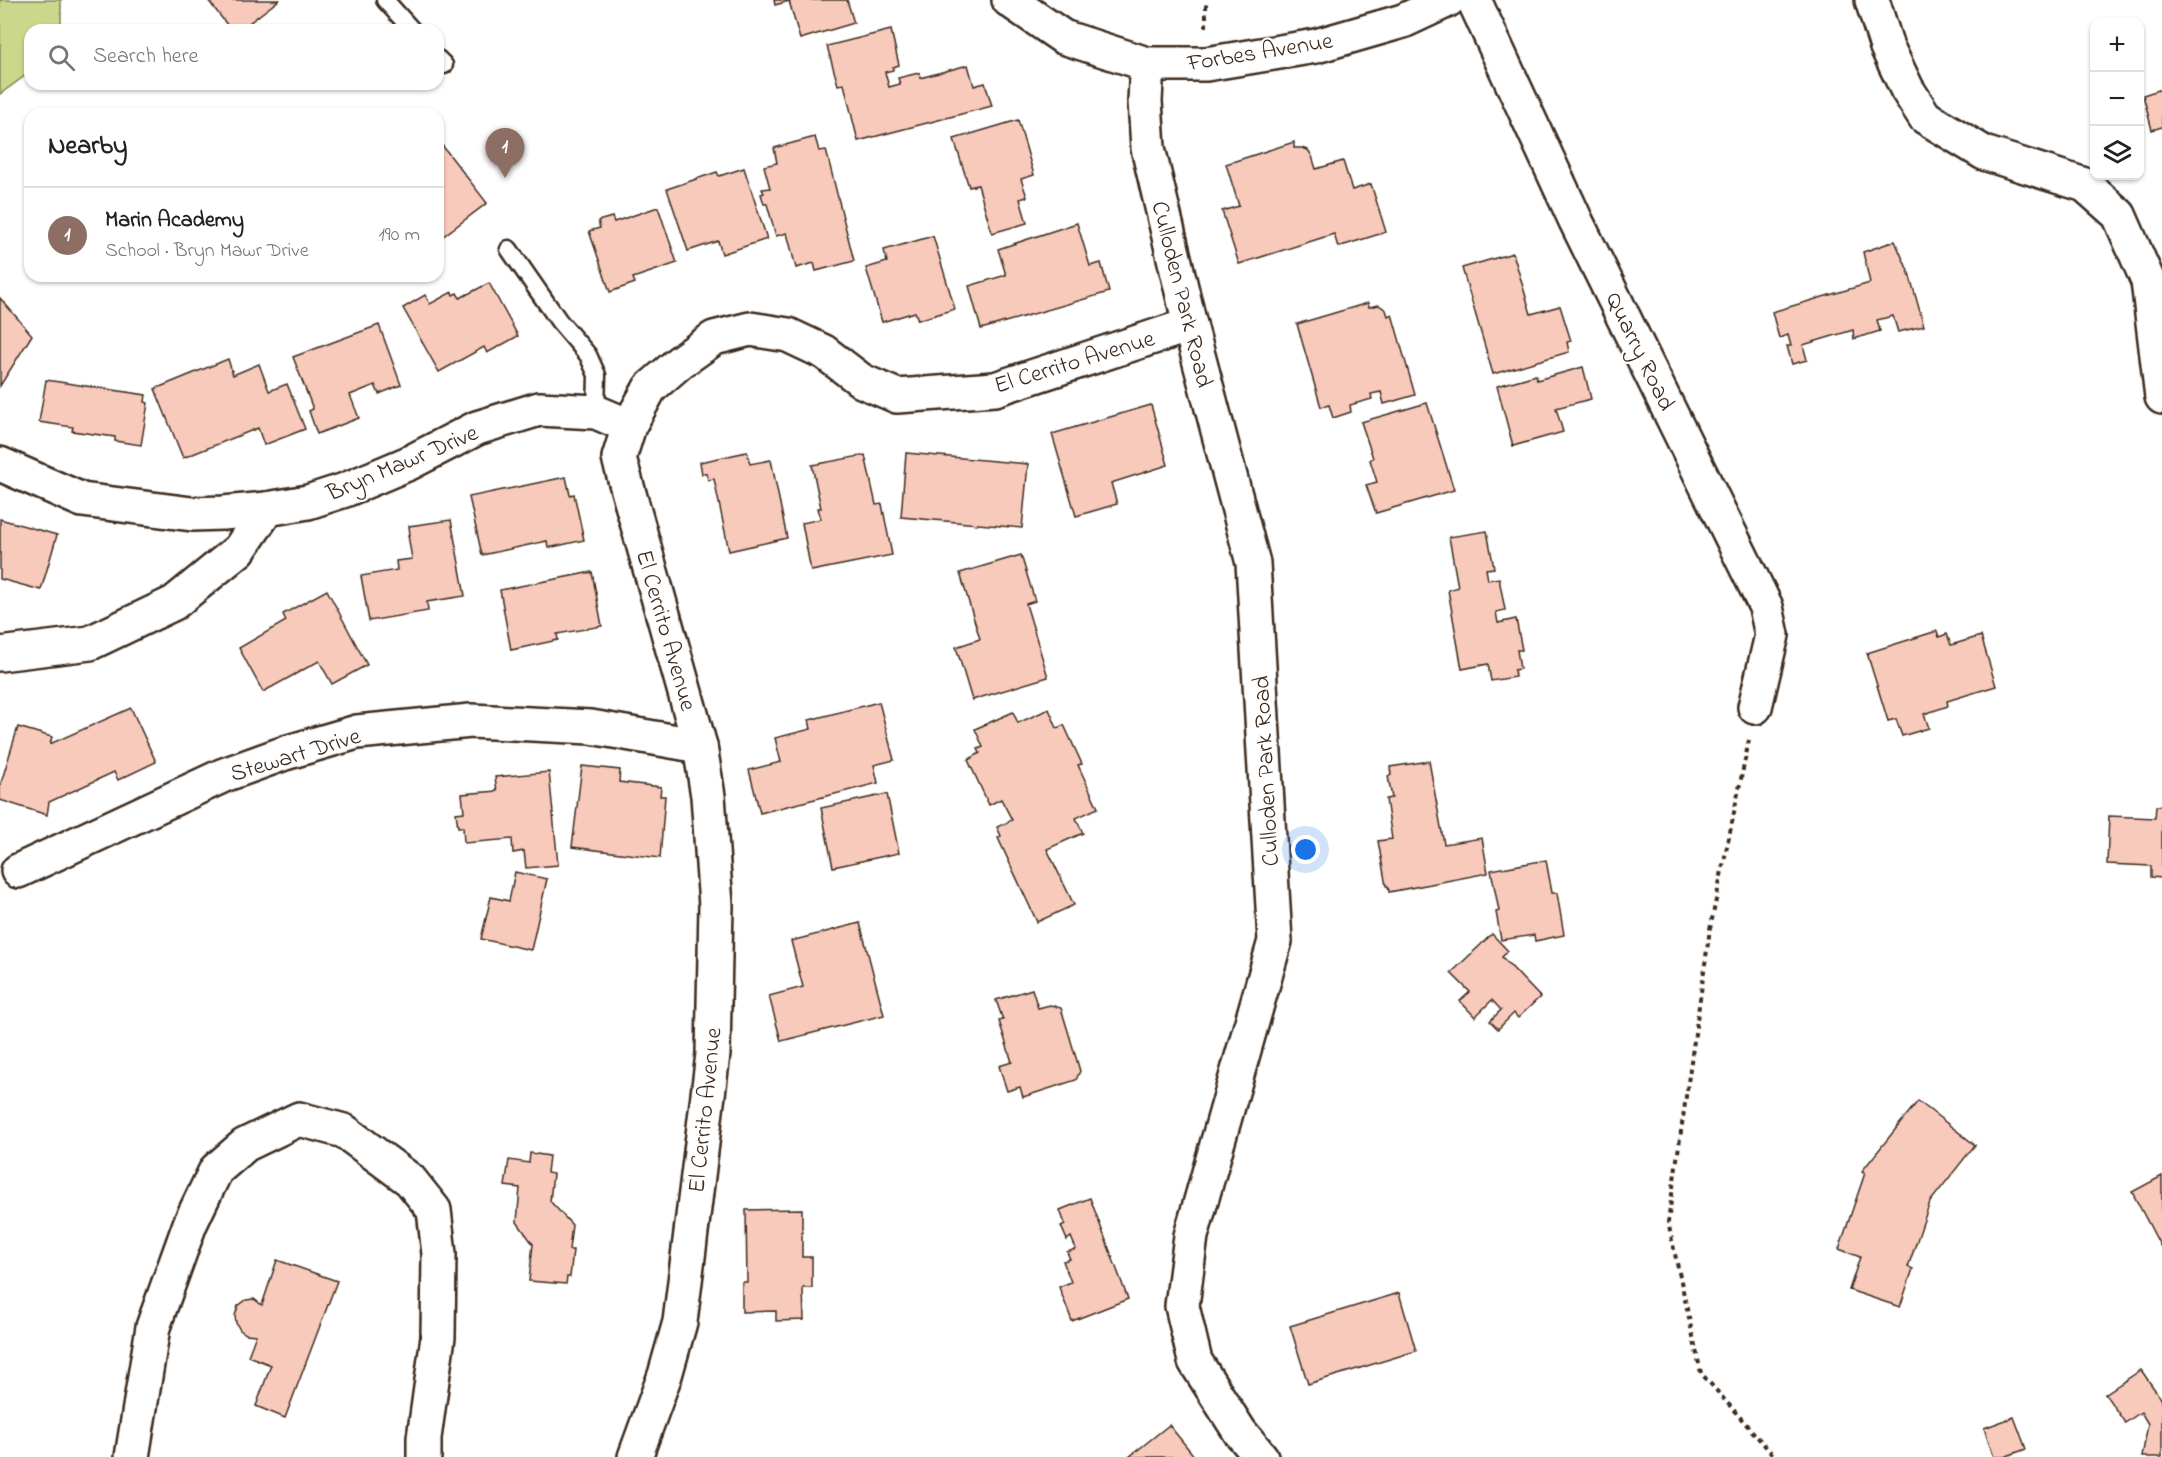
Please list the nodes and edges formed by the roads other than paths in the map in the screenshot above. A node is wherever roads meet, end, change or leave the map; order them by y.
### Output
1 (385, 0) edge
2 (1009, 0) edge
3 (1449, 0) edge
4 (1474, 0) edge
5 (1872, 0) edge
6 (407, 24) edge
7 (1147, 64) junction
8 (509, 249) dead end
9 (1190, 325) junction
10 (2162, 397) edge
11 (596, 412) junction
12 (629, 426) junction
13 (0, 464) edge
14 (267, 509) junction
15 (0, 654) edge
16 (1755, 707) road end
17 (700, 746) junction
18 (18, 871) dead end
19 (132, 1457) edge
20 (424, 1457) edge
21 (635, 1457) edge
22 (1261, 1457) edge

1 - 6 lane
2 - 7 street, Forbes Avenue
3 - 7 street, Forbes Avenue
4 - 16 street, Quarry Road
5 - 10 street
7 - 9 street, Culloden Park Road
8 - 11 lane
9 - 12 street, El Cerrito Avenue
9 - 22 street, Culloden Park Road
11 - 12 street, Bryn Mawr Drive
11 - 14 street, Bryn Mawr Drive
12 - 17 street, El Cerrito Avenue
13 - 14 street, Bryn Mawr Drive
14 - 15 street
17 - 18 street, Stewart Drive
17 - 21 street, El Cerrito Avenue
19 - 20 street

